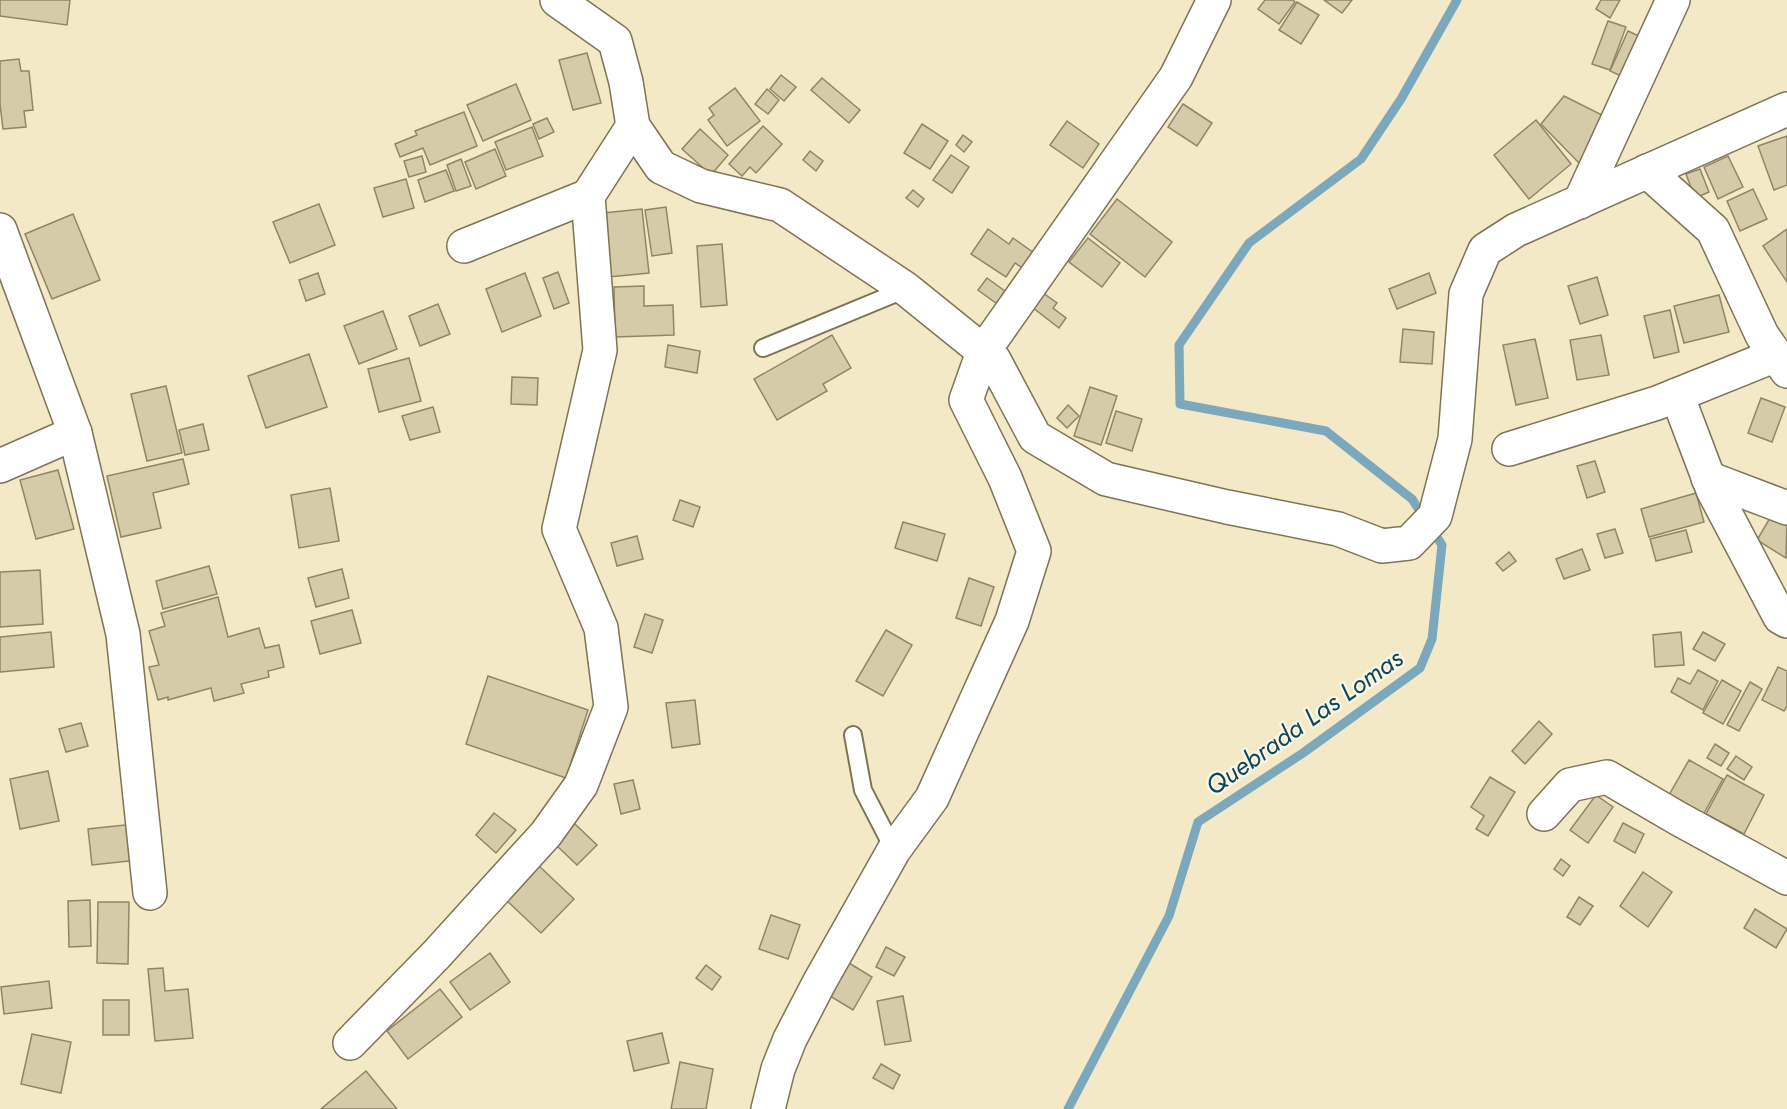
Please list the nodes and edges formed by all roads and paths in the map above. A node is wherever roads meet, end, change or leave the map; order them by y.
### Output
1 (557, 0) edge
2 (1214, 0) edge
3 (1674, 0) edge
4 (1787, 109) edge
5 (633, 126) junction
6 (1647, 171) junction
7 (588, 196) junction
8 (1580, 202) junction
9 (0, 230) edge
10 (464, 246) dead end
11 (906, 289) junction
12 (763, 348) dead end
13 (983, 352) junction
14 (1781, 363) edge
15 (1677, 395) junction
16 (75, 433) junction
17 (1509, 449) dead end
18 (0, 466) edge
19 (1708, 478) junction
20 (1787, 508) edge
21 (1787, 621) edge
22 (853, 735) dead end
23 (1544, 814) dead end
24 (894, 850) junction
25 (1787, 878) edge
26 (150, 893) dead end
27 (350, 1043) dead end
28 (768, 1109) edge

1 - 5 street
2 - 13 street
3 - 8 street
4 - 6 street
5 - 7 street
5 - 11 street
6 - 8 street
6 - 14 street
7 - 10 street
7 - 27 street
8 - 13 street
9 - 16 street
11 - 12 lane
11 - 13 street
13 - 24 street
14 - 15 street
15 - 17 street
15 - 19 street
16 - 18 street
16 - 26 street
19 - 20 street
19 - 21 street
22 - 24 lane
23 - 25 street
24 - 28 street

